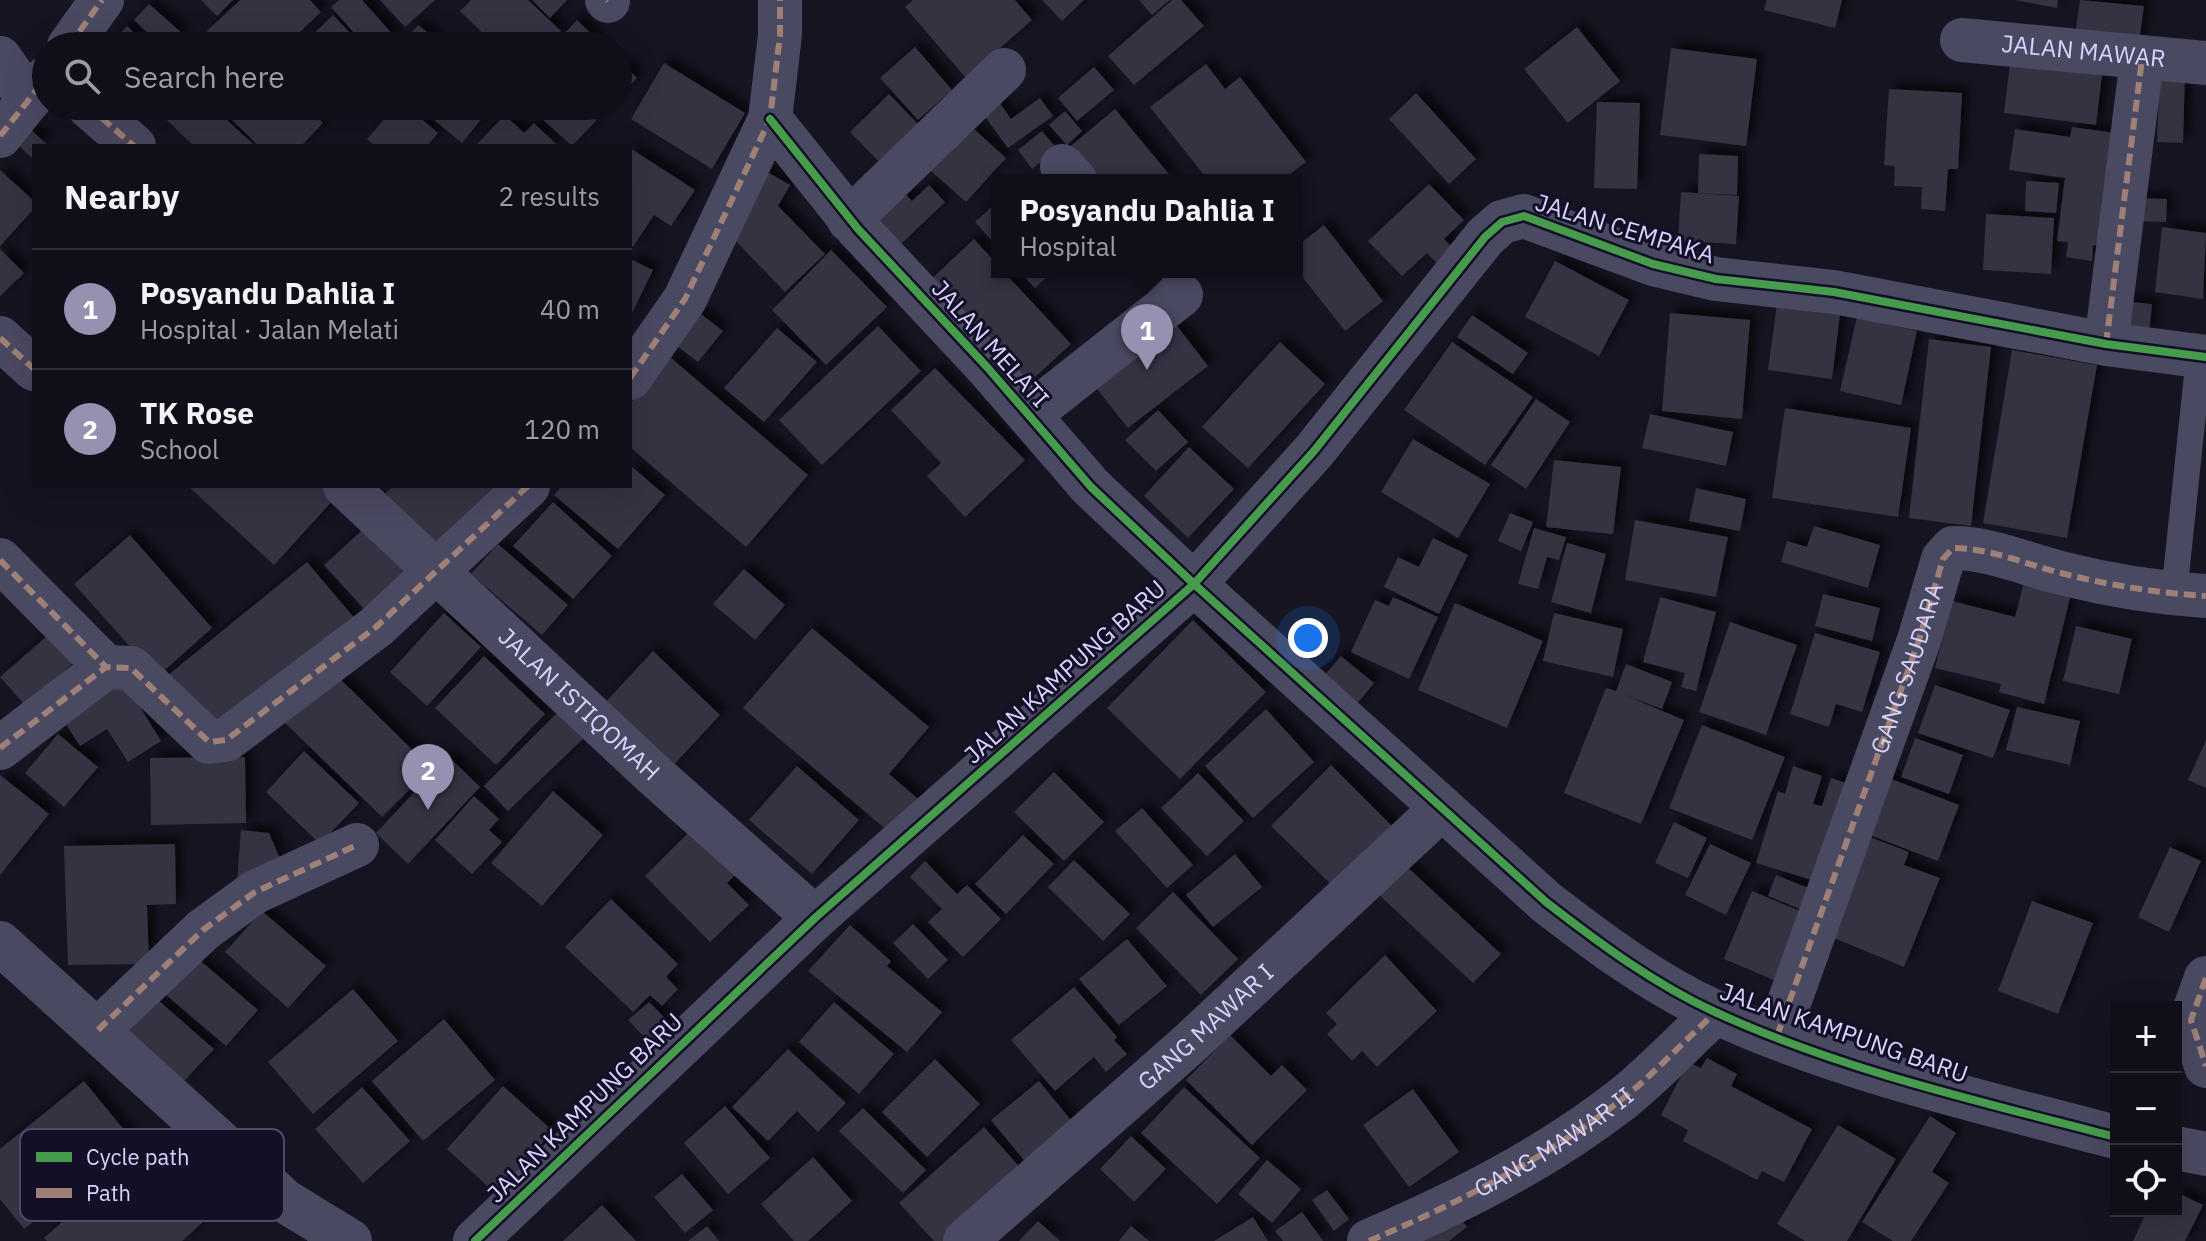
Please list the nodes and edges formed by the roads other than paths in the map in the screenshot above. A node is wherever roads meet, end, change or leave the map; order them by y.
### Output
1 (102, 0) edge
2 (780, 0) edge
3 (79, 32) edge
4 (1962, 40) dead end
5 (0, 58) edge
6 (2142, 59) junction
7 (2206, 63) edge
8 (1004, 70) dead end
9 (32, 84) edge
10 (32, 96) edge
11 (770, 119) junction
12 (104, 120) edge
13 (0, 136) edge
14 (132, 144) edge
15 (849, 220) junction
16 (1165, 278) edge
17 (0, 338) edge
18 (2106, 344) junction
19 (2202, 357) edge
20 (32, 367) edge
21 (632, 375) edge
22 (1029, 415) junction
23 (347, 488) edge
24 (526, 488) edge
25 (0, 560) edge
26 (437, 574) junction
27 (1194, 584) junction
28 (2190, 595) edge
29 (106, 667) junction
30 (0, 748) edge
31 (1442, 808) junction
32 (357, 845) dead end
33 (815, 918) junction
34 (0, 943) edge
35 (2206, 978) edge
36 (1716, 1012) junction
37 (98, 1030) junction
38 (1777, 1036) junction
39 (2206, 1066) edge
40 (206, 1129) edge
41 (2110, 1135) edge
42 (2182, 1149) edge
43 (2206, 1154) edge
44 (284, 1200) edge
45 (350, 1241) edge
46 (475, 1241) edge
47 (965, 1241) edge
48 (1369, 1241) edge

1 - 3 street
2 - 11 street
4 - 6 street, JALAN MAWAR
5 - 9 street
6 - 7 street, JALAN MAWAR
6 - 18 street
8 - 15 street
10 - 13 street
11 - 15 street, JALAN MELATI
11 - 21 street
12 - 14 street
15 - 22 street, JALAN MELATI
16 - 22 street
17 - 20 street
18 - 19 street, JALAN CEMPAKA
18 - 27 street, JALAN CEMPAKA
19 - 28 lane
22 - 27 street, JALAN MELATI
23 - 26 street, JALAN ISTIQOMAH
24 - 26 street
25 - 29 street
26 - 29 street
26 - 33 street, JALAN ISTIQOMAH
27 - 31 street, JALAN KAMPUNG BARU
27 - 33 street, JALAN KAMPUNG BARU
28 - 38 street, GANG SAUDARA
29 - 30 street
31 - 36 street, JALAN KAMPUNG BARU
31 - 47 street, GANG MAWAR I
32 - 37 street
33 - 46 street, JALAN KAMPUNG BARU
34 - 37 street
35 - 39 street
36 - 38 street, JALAN KAMPUNG BARU
36 - 48 street, GANG MAWAR II
37 - 40 street
38 - 41 street, JALAN KAMPUNG BARU
42 - 43 street
44 - 45 street

